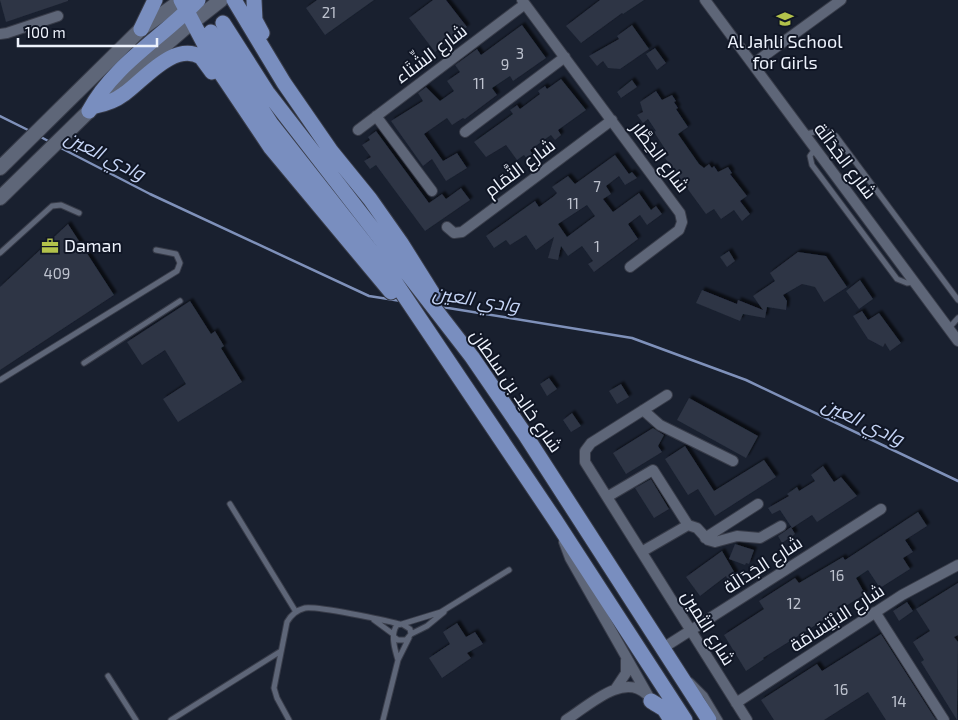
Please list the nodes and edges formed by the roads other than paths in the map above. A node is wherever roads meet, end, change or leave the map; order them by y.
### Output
1 (156, 0) edge
2 (207, 0) edge
3 (222, 0) edge
4 (234, 0) edge
5 (254, 0) edge
6 (705, 0) edge
7 (840, 0) edge
8 (523, 2) edge
9 (187, 5) edge
10 (58, 16) dead end
11 (141, 29) junction
12 (0, 34) edge
13 (565, 57) junction
14 (753, 64) junction
15 (92, 109) junction
16 (376, 116) junction
17 (612, 120) junction
18 (358, 130) dead end
19 (318, 132) junction
20 (465, 132) dead end
21 (805, 134) junction
22 (271, 148) junction
23 (1, 167) edge
24 (432, 191) dead end
25 (0, 198) edge
26 (364, 203) junction
27 (79, 213) dead end
28 (339, 221) junction
29 (446, 227) dead end
30 (156, 250) dead end
31 (0, 253) edge
32 (630, 267) dead end
33 (958, 300) edge
34 (180, 301) dead end
35 (958, 318) edge
36 (949, 328) junction
37 (958, 341) edge
38 (84, 362) dead end
39 (0, 380) edge
40 (667, 395) dead end
41 (643, 410) junction
42 (733, 461) dead end
43 (607, 496) junction
44 (230, 504) dead end
45 (758, 504) dead end
46 (881, 509) dead end
47 (555, 520) junction
48 (688, 525) junction
49 (781, 526) dead end
50 (705, 538) junction
51 (643, 551) junction
52 (958, 564) edge
53 (509, 570) dead end
54 (448, 608) junction
55 (296, 612) junction
56 (875, 612) junction
57 (374, 619) junction
58 (401, 624) junction
59 (690, 631) junction
60 (394, 635) junction
61 (410, 636) junction
62 (662, 648) junction
63 (281, 651) junction
64 (626, 658) junction
65 (398, 660) junction
66 (678, 672) junction
67 (108, 676) dead end
68 (616, 688) junction
69 (649, 699) junction
70 (736, 702) junction
71 (136, 720) edge
72 (171, 720) edge
73 (289, 720) edge
74 (383, 720) edge
75 (566, 720) edge
76 (663, 720) edge
77 (671, 720) edge
78 (685, 720) edge
79 (709, 720) edge
80 (720, 720) edge
81 (748, 720) edge
82 (944, 720) edge

1 - 11 main road
2 - 9 main road
3 - 9 main road
4 - 19 main road
5 - 19 main road
6 - 14 street, شارع الجَدَالَة
7 - 14 street
8 - 13 street, شارع الخِطَّار
8 - 16 street, شارع الشِّتَاء
9 - 11 main road
9 - 15 main road
9 - 22 main road
10 - 12 street
11 - 23 main road
13 - 17 street, شارع الخِطَّار
13 - 20 street
14 - 21 street, شارع الجَدَالَة
15 - 22 main road
15 - 25 main road
16 - 18 street, شارع الشِّتَاء
16 - 24 street
17 - 29 street, شارع التَّمَام
17 - 32 street, شارع الخِطَّار
19 - 26 main road
21 - 33 lane
21 - 36 street, شارع الجَدَالَة
22 - 28 main road
26 - 28 main road, شارع خالِد بن سلطان
26 - 62 main road, شارع خالِد بن سلطان
27 - 31 lane
28 - 47 main road
30 - 39 lane
34 - 38 lane
35 - 36 lane
36 - 37 street, شارع الجَدَالَة
40 - 41 street, شارع الثمين
41 - 42 street
41 - 43 street, شارع الثمين
43 - 48 street
43 - 51 street, شارع الثمين
44 - 55 lane
45 - 50 street
46 - 59 street, شارع الجَدَالَة
47 - 64 street
47 - 78 main road
48 - 50 street
48 - 51 street
49 - 50 street
51 - 59 street, شارع الثمين
52 - 56 street, شارع الابْتِسَامَة
53 - 54 lane
54 - 58 lane
54 - 61 lane
55 - 57 lane
55 - 63 lane
56 - 70 street, شارع الابْتِسَامَة
56 - 82 street
57 - 58 lane
57 - 60 lane
58 - 60 lane
58 - 61 lane
59 - 62 street, شارع الجَدَالَة
59 - 70 street, شارع الثمين
60 - 61 lane
60 - 65 lane
61 - 65 lane
62 - 66 main road, شارع خالِد بن سلطان
63 - 72 lane
63 - 73 lane
64 - 68 street
64 - 69 street
65 - 74 lane
66 - 79 main road, شارع خالِد بن سلطان
66 - 80 lane
67 - 71 lane
68 - 69 street
68 - 75 street
69 - 76 street
69 - 77 main road
70 - 81 street, شارع الثمين

